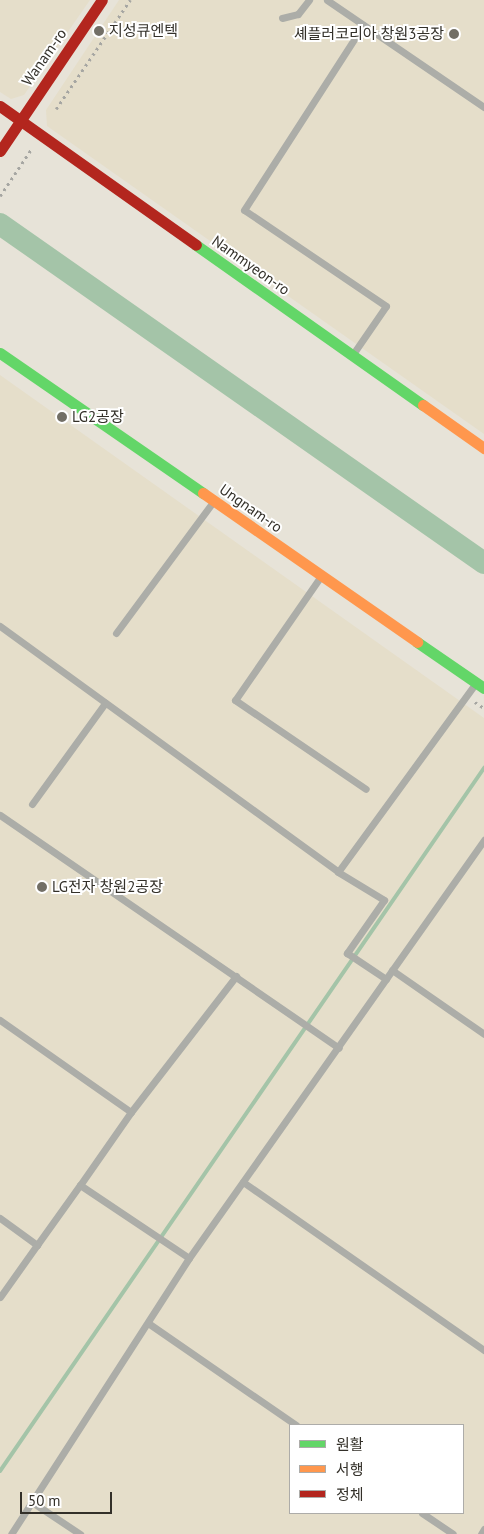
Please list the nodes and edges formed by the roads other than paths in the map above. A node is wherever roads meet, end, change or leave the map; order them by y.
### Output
1 (102, 0) edge
2 (310, 0) edge
3 (327, 0) edge
4 (282, 18) dead end
5 (363, 25) junction
6 (0, 106) edge
7 (484, 107) edge
8 (21, 120) junction
9 (0, 151) edge
10 (0, 354) edge
11 (352, 355) junction
12 (484, 448) edge
13 (214, 501) junction
14 (321, 576) junction
15 (0, 626) edge
16 (116, 633) dead end
17 (480, 686) edge
18 (105, 703) junction
19 (366, 789) dead end
20 (32, 804) dead end
21 (0, 815) edge
22 (484, 840) edge
23 (338, 872) junction
24 (392, 970) junction
25 (236, 976) junction
26 (386, 979) junction
27 (0, 1020) edge
28 (484, 1034) edge
29 (339, 1048) junction
30 (131, 1112) junction
31 (243, 1182) junction
32 (80, 1185) junction
33 (0, 1218) edge
34 (37, 1244) junction
35 (189, 1258) junction
36 (0, 1297) edge
37 (148, 1323) junction
38 (484, 1350) edge
39 (295, 1424) edge
40 (32, 1502) junction
41 (423, 1514) edge
42 (484, 1529) edge
43 (11, 1534) edge
44 (80, 1534) edge
45 (452, 1534) edge
46 (481, 1534) edge

1 - 8 street, Wanam-ro
2 - 4 lane
3 - 5 lane
5 - 7 lane
5 - 11 lane
6 - 8 street, Nammyeon-ro
8 - 9 street, Wanam-ro
8 - 11 street, Nammyeon-ro
10 - 13 street, Ungnam-ro
11 - 12 street, Nammyeon-ro
13 - 14 street, Ungnam-ro
13 - 16 lane
14 - 17 street, Ungnam-ro
14 - 19 lane
15 - 18 lane
17 - 23 lane
18 - 20 lane
18 - 23 lane
21 - 25 lane
22 - 24 lane
23 - 26 lane
24 - 26 lane
24 - 28 lane
25 - 29 lane
25 - 30 lane
26 - 29 lane
27 - 30 lane
29 - 31 lane
30 - 32 lane
31 - 35 lane
31 - 38 lane
32 - 34 lane
32 - 35 lane
33 - 34 lane
34 - 36 lane
35 - 37 lane
37 - 39 lane
37 - 40 lane
40 - 43 lane
40 - 44 lane
41 - 45 lane
42 - 46 lane

